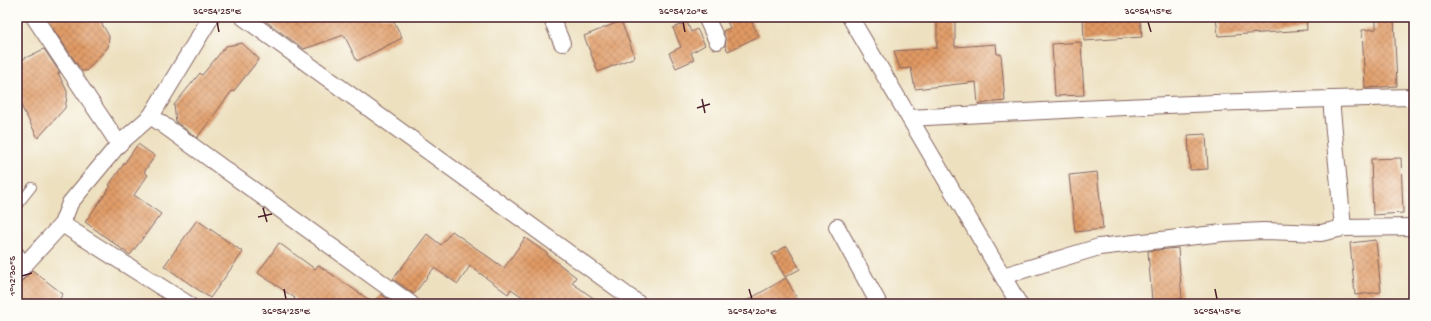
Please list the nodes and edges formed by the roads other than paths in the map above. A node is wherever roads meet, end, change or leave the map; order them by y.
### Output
1 (34, 17) edge
2 (211, 17) edge
3 (243, 17) edge
4 (551, 17) edge
5 (706, 17) edge
6 (850, 17) edge
7 (717, 41) dead end
8 (562, 43) dead end
9 (1414, 97) edge
10 (1332, 99) junction
11 (151, 116) junction
12 (910, 118) junction
13 (119, 144) junction
14 (32, 187) dead end
15 (17, 206) edge
16 (62, 224) junction
17 (837, 227) dead end
18 (1414, 227) edge
19 (1343, 228) junction
20 (17, 249) edge
21 (22, 268) edge
22 (1003, 276) junction
23 (188, 304) edge
24 (411, 304) edge
25 (639, 304) edge
26 (879, 304) edge
27 (1019, 304) edge

1 - 13 street
2 - 11 street
3 - 25 street
4 - 8 street
5 - 7 street
6 - 12 street
9 - 10 street
10 - 12 street
10 - 19 street
11 - 13 street
11 - 24 street
12 - 22 street
13 - 16 street
14 - 15 lane
16 - 21 street
16 - 23 street
17 - 26 street
18 - 19 street
19 - 22 street
20 - 21 lane
22 - 27 street

